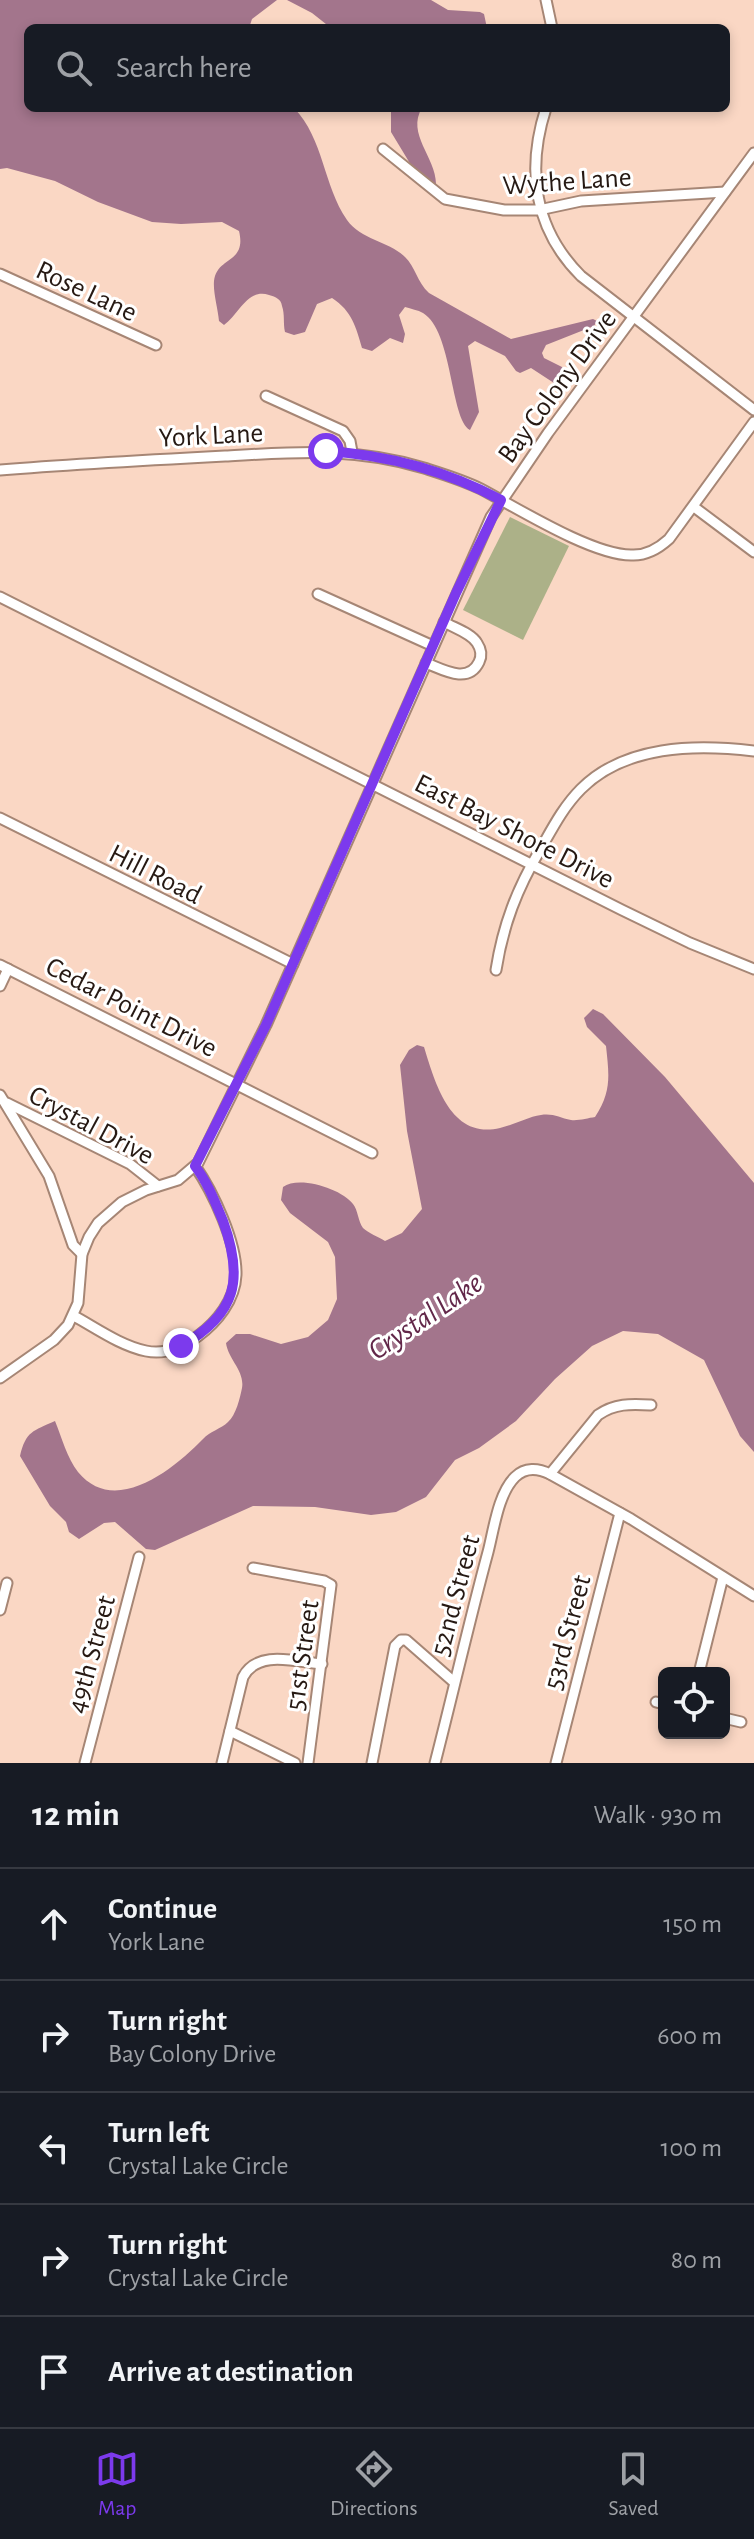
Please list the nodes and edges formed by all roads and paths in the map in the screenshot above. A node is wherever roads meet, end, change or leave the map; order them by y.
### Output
1 (546, 0) edge
2 (551, 24) edge
3 (545, 112) edge
4 (383, 149) dead end
5 (754, 153) edge
6 (725, 192) junction
7 (539, 210) junction
8 (0, 274) edge
9 (634, 316) junction
10 (156, 345) dead end
11 (266, 396) dead end
12 (754, 410) edge
13 (754, 422) edge
14 (352, 452) junction
15 (0, 470) edge
16 (501, 500) junction
17 (694, 507) junction
18 (754, 552) edge
19 (318, 594) dead end
20 (0, 597) edge
21 (444, 622) junction
22 (433, 646) junction
23 (426, 663) junction
24 (754, 751) edge
25 (373, 783) junction
26 (0, 818) edge
27 (532, 863) junction
28 (293, 964) junction
29 (4, 967) edge
30 (754, 969) edge
31 (496, 970) dead end
32 (0, 986) edge
33 (237, 1084) junction
34 (2, 1099) edge
35 (372, 1153) dead end
36 (195, 1166) junction
37 (158, 1186) junction
38 (82, 1254) junction
39 (74, 1316) junction
40 (0, 1378) edge
41 (651, 1405) dead end
42 (550, 1474) junction
43 (620, 1513) junction
44 (139, 1557) dead end
45 (253, 1568) dead end
46 (723, 1577) junction
47 (7, 1583) dead end
48 (754, 1596) edge
49 (0, 1610) edge
50 (322, 1664) junction
51 (700, 1667) edge
52 (454, 1682) junction
53 (730, 1719) edge
54 (741, 1722) dead end
55 (230, 1731) junction
56 (85, 1763) edge
57 (222, 1763) edge
58 (295, 1763) edge
59 (308, 1763) edge
60 (372, 1763) edge
61 (435, 1763) edge
62 (556, 1763) edge

1 - 2 street
3 - 7 street
4 - 7 street, Wythe Lane
5 - 6 street, Bay Colony Drive
6 - 7 street, Wythe Lane
6 - 9 street, Bay Colony Drive
7 - 9 street
8 - 10 street, Rose Lane
9 - 12 street
9 - 16 street, Bay Colony Drive
11 - 14 street
13 - 17 street, York Lane
14 - 15 street, York Lane
14 - 16 street, York Lane
16 - 17 street, York Lane
16 - 21 street, Bay Colony Drive
17 - 18 street
19 - 22 street
20 - 25 street, East Bay Shore Drive
21 - 22 street, Bay Colony Drive
21 - 23 street
22 - 23 street, Bay Colony Drive
23 - 25 street, Bay Colony Drive
24 - 27 street
25 - 27 street, East Bay Shore Drive
25 - 28 street, Bay Colony Drive
26 - 28 street, Hill Road
27 - 30 street, East Bay Shore Drive
27 - 31 street
28 - 33 street, Bay Colony Drive
29 - 32 street
29 - 33 street, Cedar Point Drive
33 - 35 street, Cedar Point Drive
33 - 36 street, Bay Colony Drive
34 - 37 street, Crystal Drive
34 - 38 street
36 - 37 street
36 - 39 street
37 - 38 street
38 - 39 street
39 - 40 street
41 - 42 street
42 - 43 street
42 - 52 street, 52nd Street
43 - 46 street
43 - 62 street, 53rd Street
44 - 56 street, 49th Street
45 - 50 street, 51st Street
46 - 48 street
46 - 51 street
47 - 49 street
50 - 55 street
50 - 59 street, 51st Street
52 - 60 street
52 - 61 street, 52nd Street
53 - 54 street
55 - 57 street
55 - 58 street

